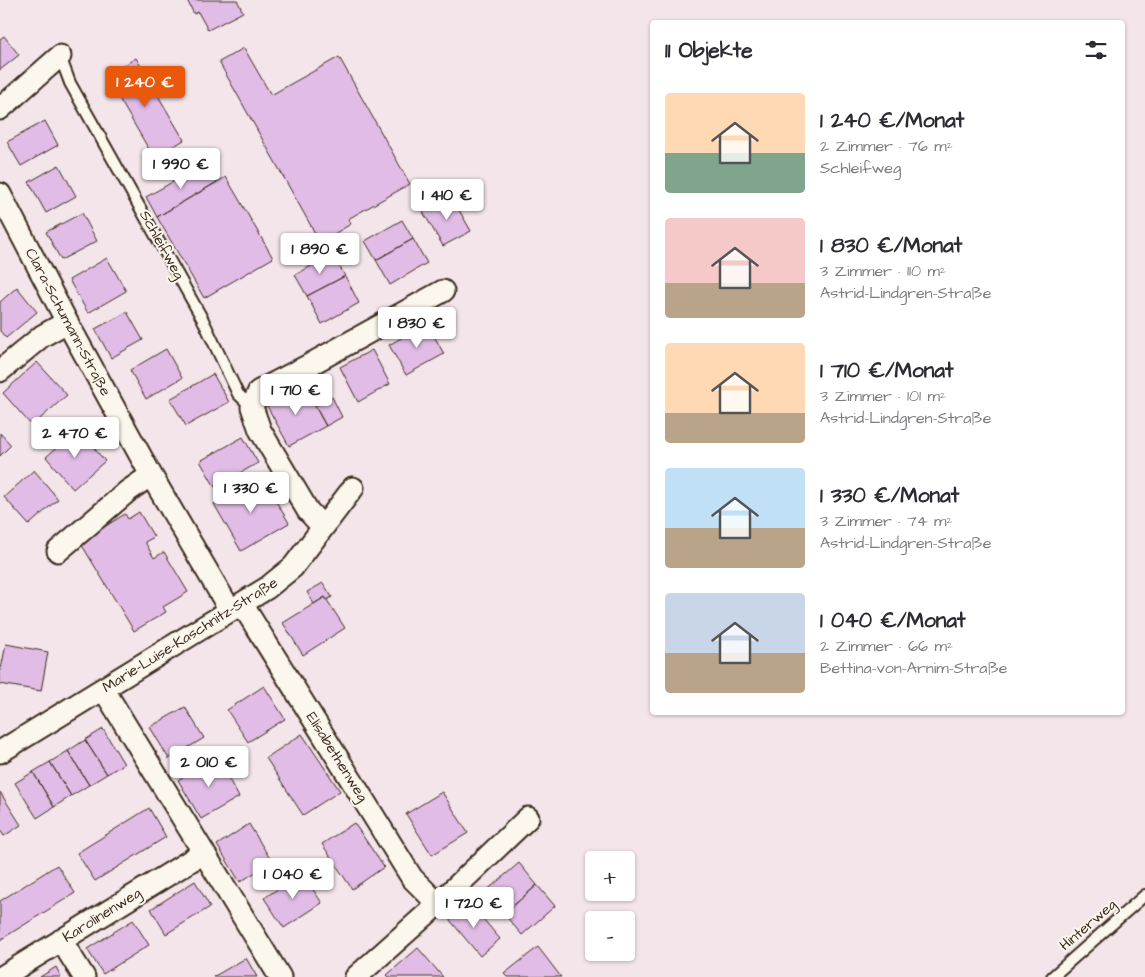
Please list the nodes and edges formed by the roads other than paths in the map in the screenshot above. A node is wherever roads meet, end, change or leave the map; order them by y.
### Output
1 (60, 56) joint
2 (0, 109) edge
3 (0, 194) edge
4 (443, 291) dead end
5 (67, 322) junction
6 (0, 370) edge
7 (252, 407) junction
8 (151, 476) junction
9 (353, 488) dead end
10 (323, 527) junction
11 (58, 551) dead end
12 (236, 607) junction
13 (104, 690) junction
14 (0, 752) edge
15 (528, 818) dead end
16 (203, 852) junction
17 (1145, 895) edge
18 (438, 904) junction
19 (61, 940) junction
20 (2, 977) edge
21 (84, 977) edge
22 (280, 977) edge
23 (356, 977) edge
24 (1052, 977) edge

1 - 2 street, Schleifweg
1 - 7 lane, Schleifweg
3 - 5 street, Clara-Schumann-Straße
4 - 7 street
5 - 6 street
5 - 8 street, Clara-Schumann-Straße
7 - 10 street
8 - 11 street
8 - 12 street, Clara-Schumann-Straße
9 - 10 street, Marie-Luise-Kaschnitz-Straße
10 - 12 street, Marie-Luise-Kaschnitz-Straße
12 - 13 street, Marie-Luise-Kaschnitz-Straße
12 - 18 street, Elisabethenweg
13 - 14 street, Marie-Luise-Kaschnitz-Straße
13 - 16 street
15 - 18 street
16 - 19 street, Karolinenweg
16 - 22 street
17 - 24 lane, Hinterweg
18 - 23 street
19 - 20 street, Karolinenweg
19 - 21 street

